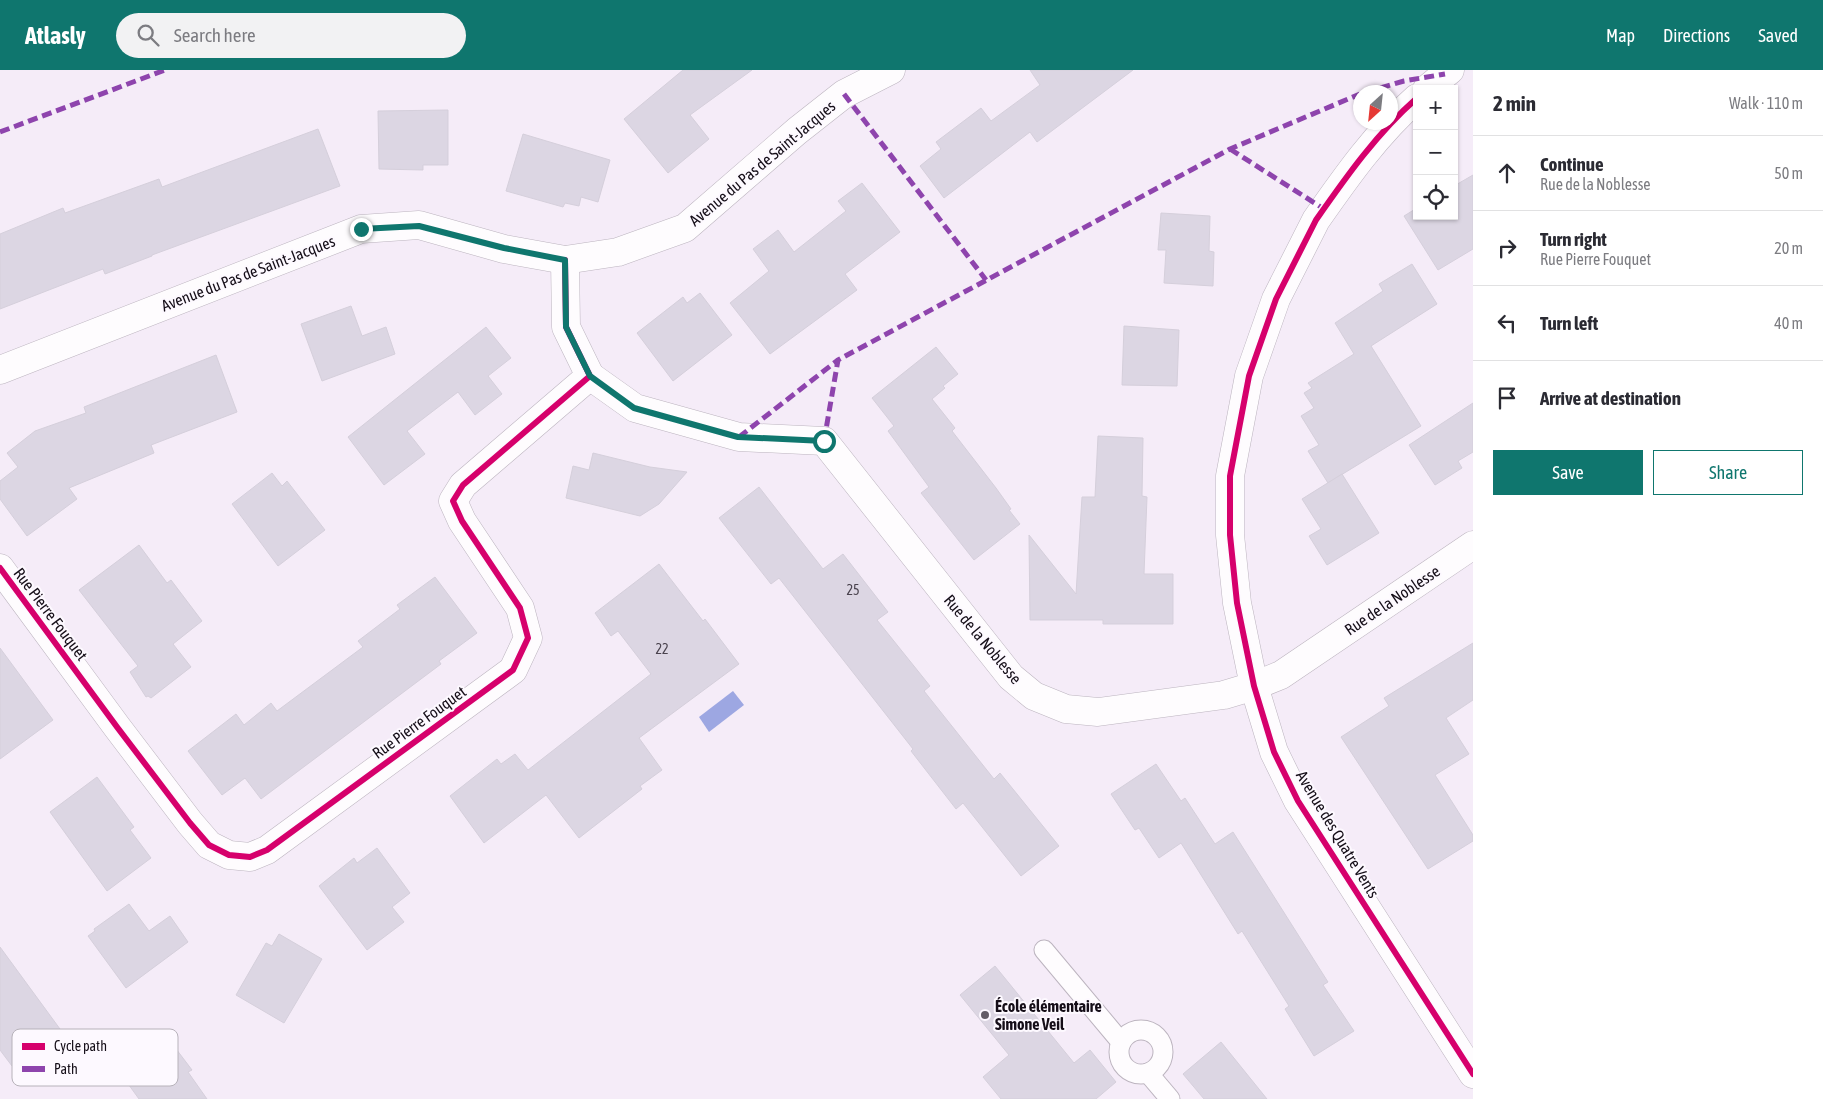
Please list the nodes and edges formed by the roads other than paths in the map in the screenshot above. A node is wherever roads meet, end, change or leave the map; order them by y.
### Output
1 (891, 70) edge
2 (1450, 70) edge
3 (1432, 85) edge
4 (1413, 101) edge
5 (565, 260) junction
6 (0, 370) edge
7 (590, 376) junction
8 (1473, 545) edge
9 (0, 568) edge
10 (1254, 686) junction
11 (1044, 950) dead end
12 (1121, 1042) junction
13 (1148, 1073) junction
14 (1473, 1074) edge
15 (1170, 1099) edge

1 - 5 street, Avenue du Pas de Saint-Jacques
2 - 3 street
4 - 10 street, Avenue des Quatre Vents
5 - 6 street, Avenue du Pas de Saint-Jacques
5 - 7 street
7 - 9 street, Rue Pierre Fouquet
7 - 10 street, Rue de la Noblesse
8 - 10 street, Rue de la Noblesse
10 - 14 street, Avenue des Quatre Vents
11 - 12 lane
12 - 13 lane
12 - 13 lane
13 - 15 lane

